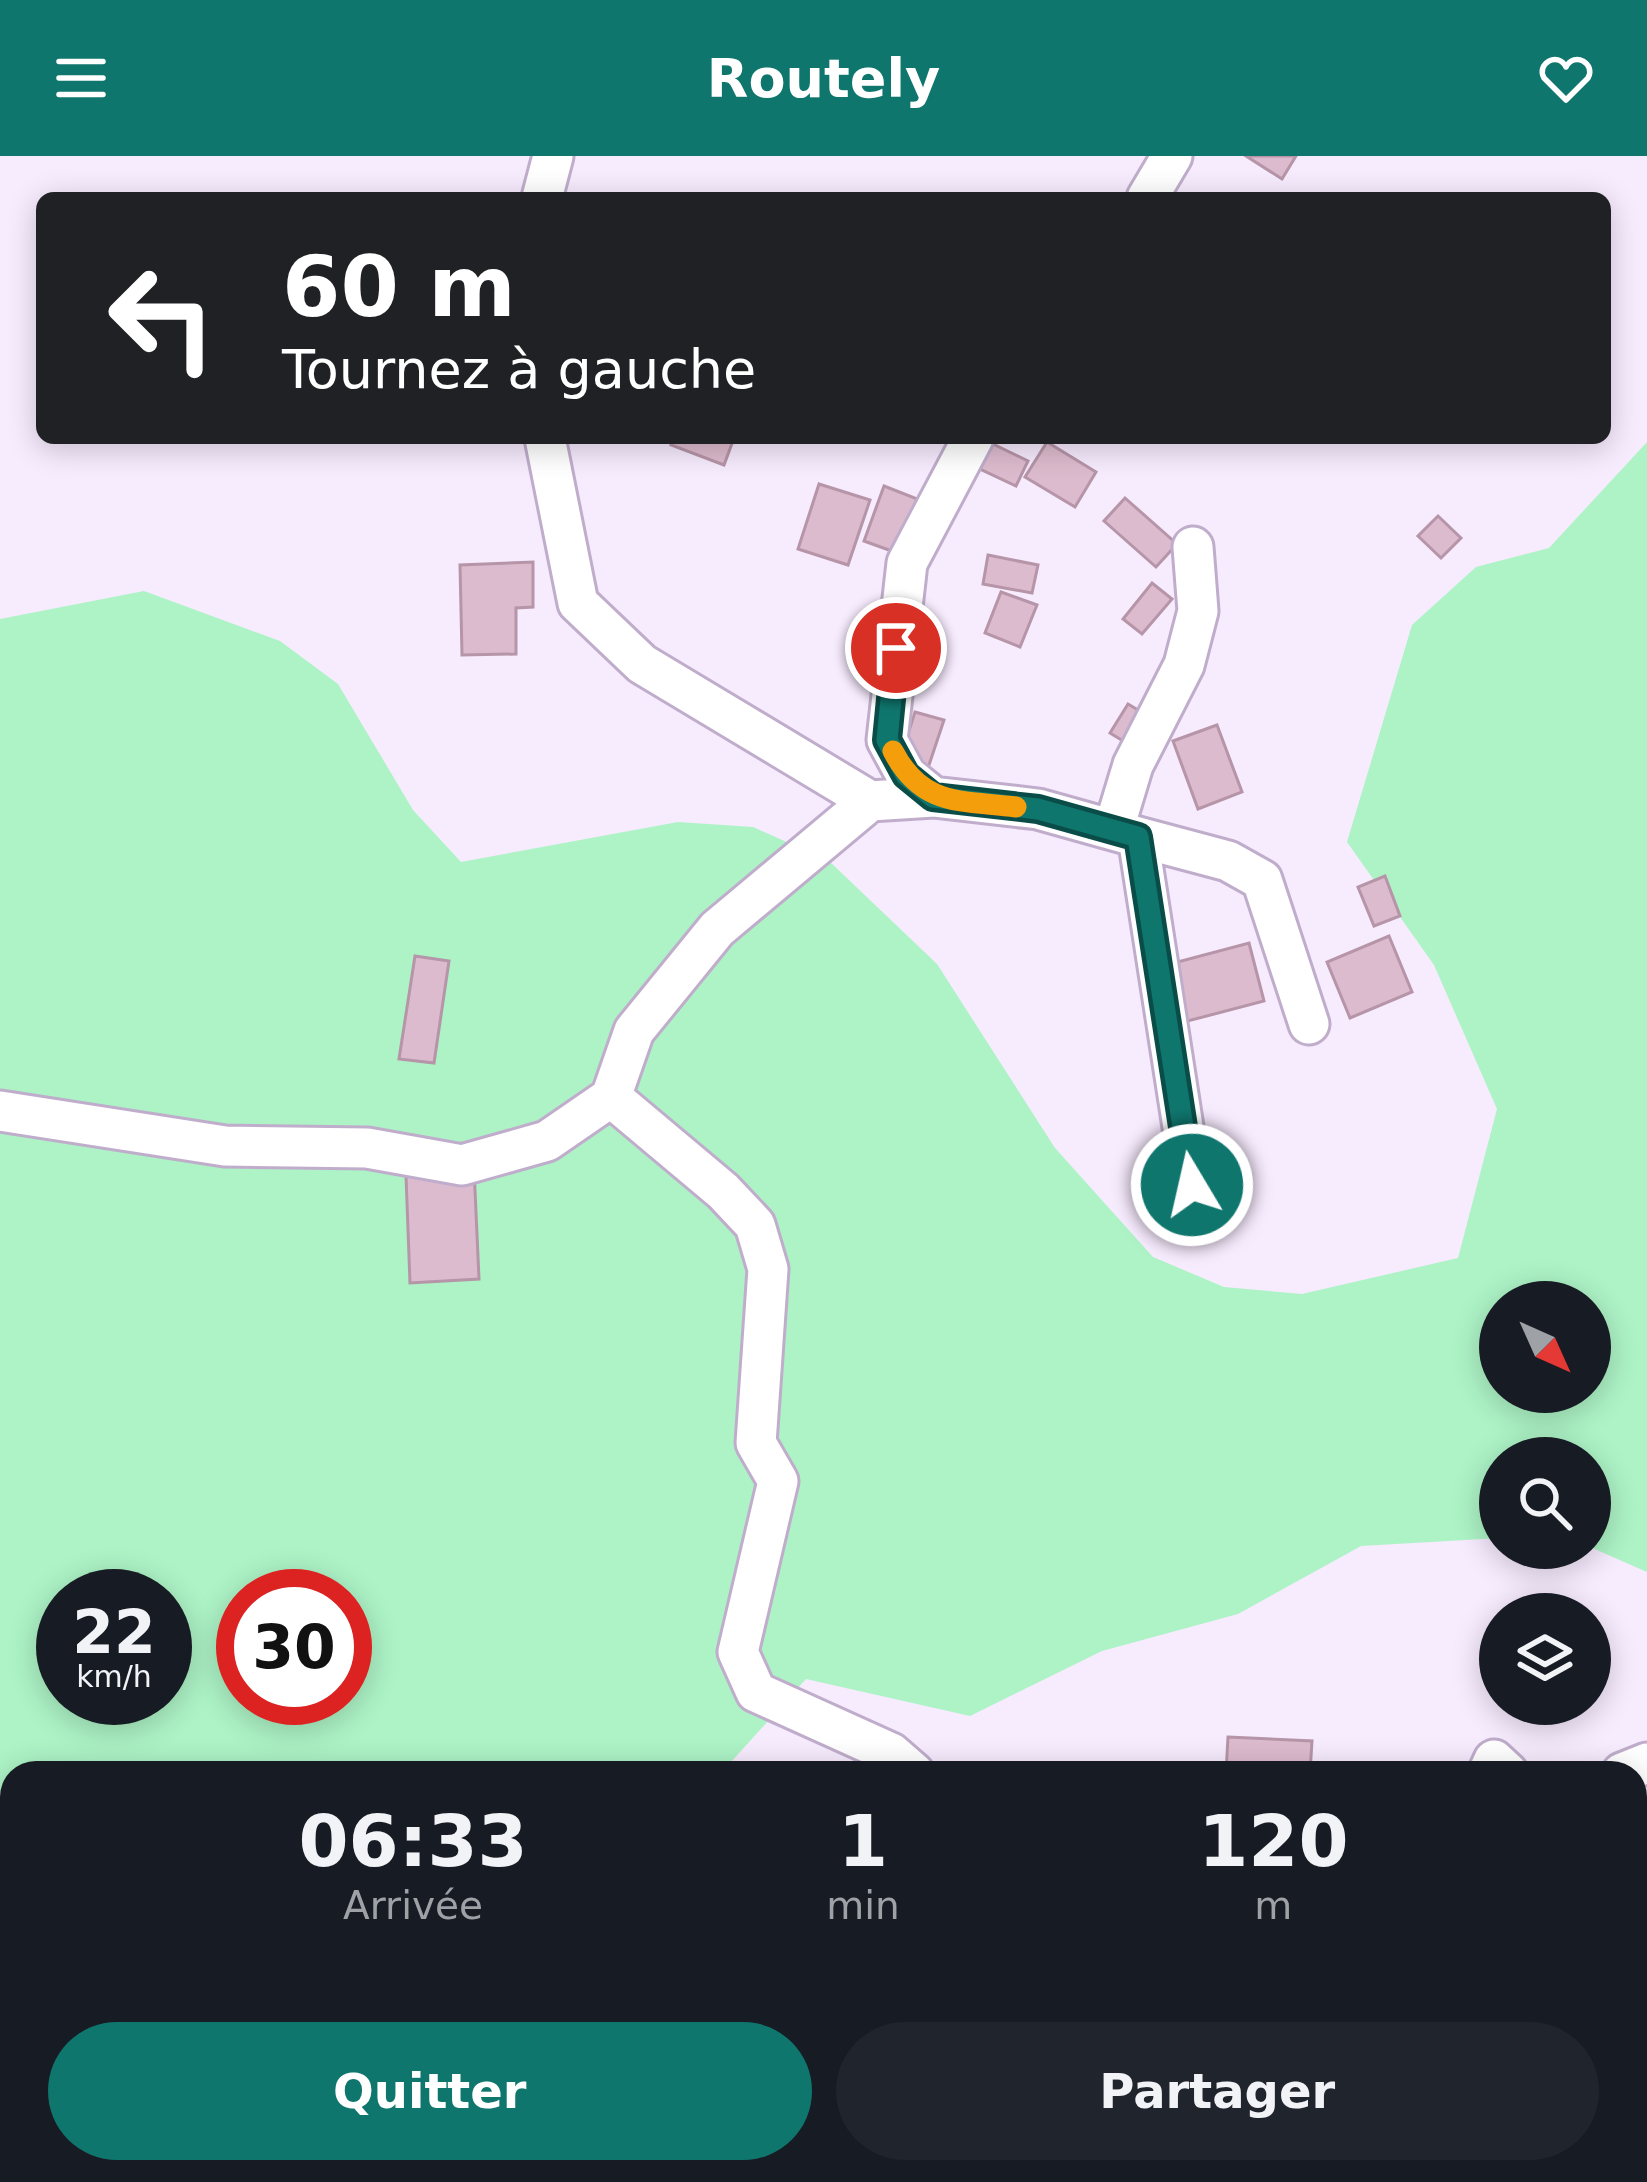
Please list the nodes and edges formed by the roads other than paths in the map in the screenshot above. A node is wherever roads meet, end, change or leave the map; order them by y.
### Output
1 (553, 156) edge
2 (1172, 156) edge
3 (544, 192) edge
4 (1151, 192) edge
5 (546, 444) edge
6 (970, 444) edge
7 (1193, 547) dead end
8 (933, 797) junction
9 (870, 801) junction
10 (1126, 833) junction
11 (1309, 1024) dead end
12 (611, 1097) junction
13 (0, 1111) edge
14 (1192, 1185) dead end
15 (900, 1761) edge

1 - 3 street
2 - 4 street
5 - 9 street
6 - 8 street
7 - 10 street
8 - 9 street
8 - 10 street
9 - 12 street
10 - 11 street
10 - 14 street
12 - 13 street
12 - 15 street

